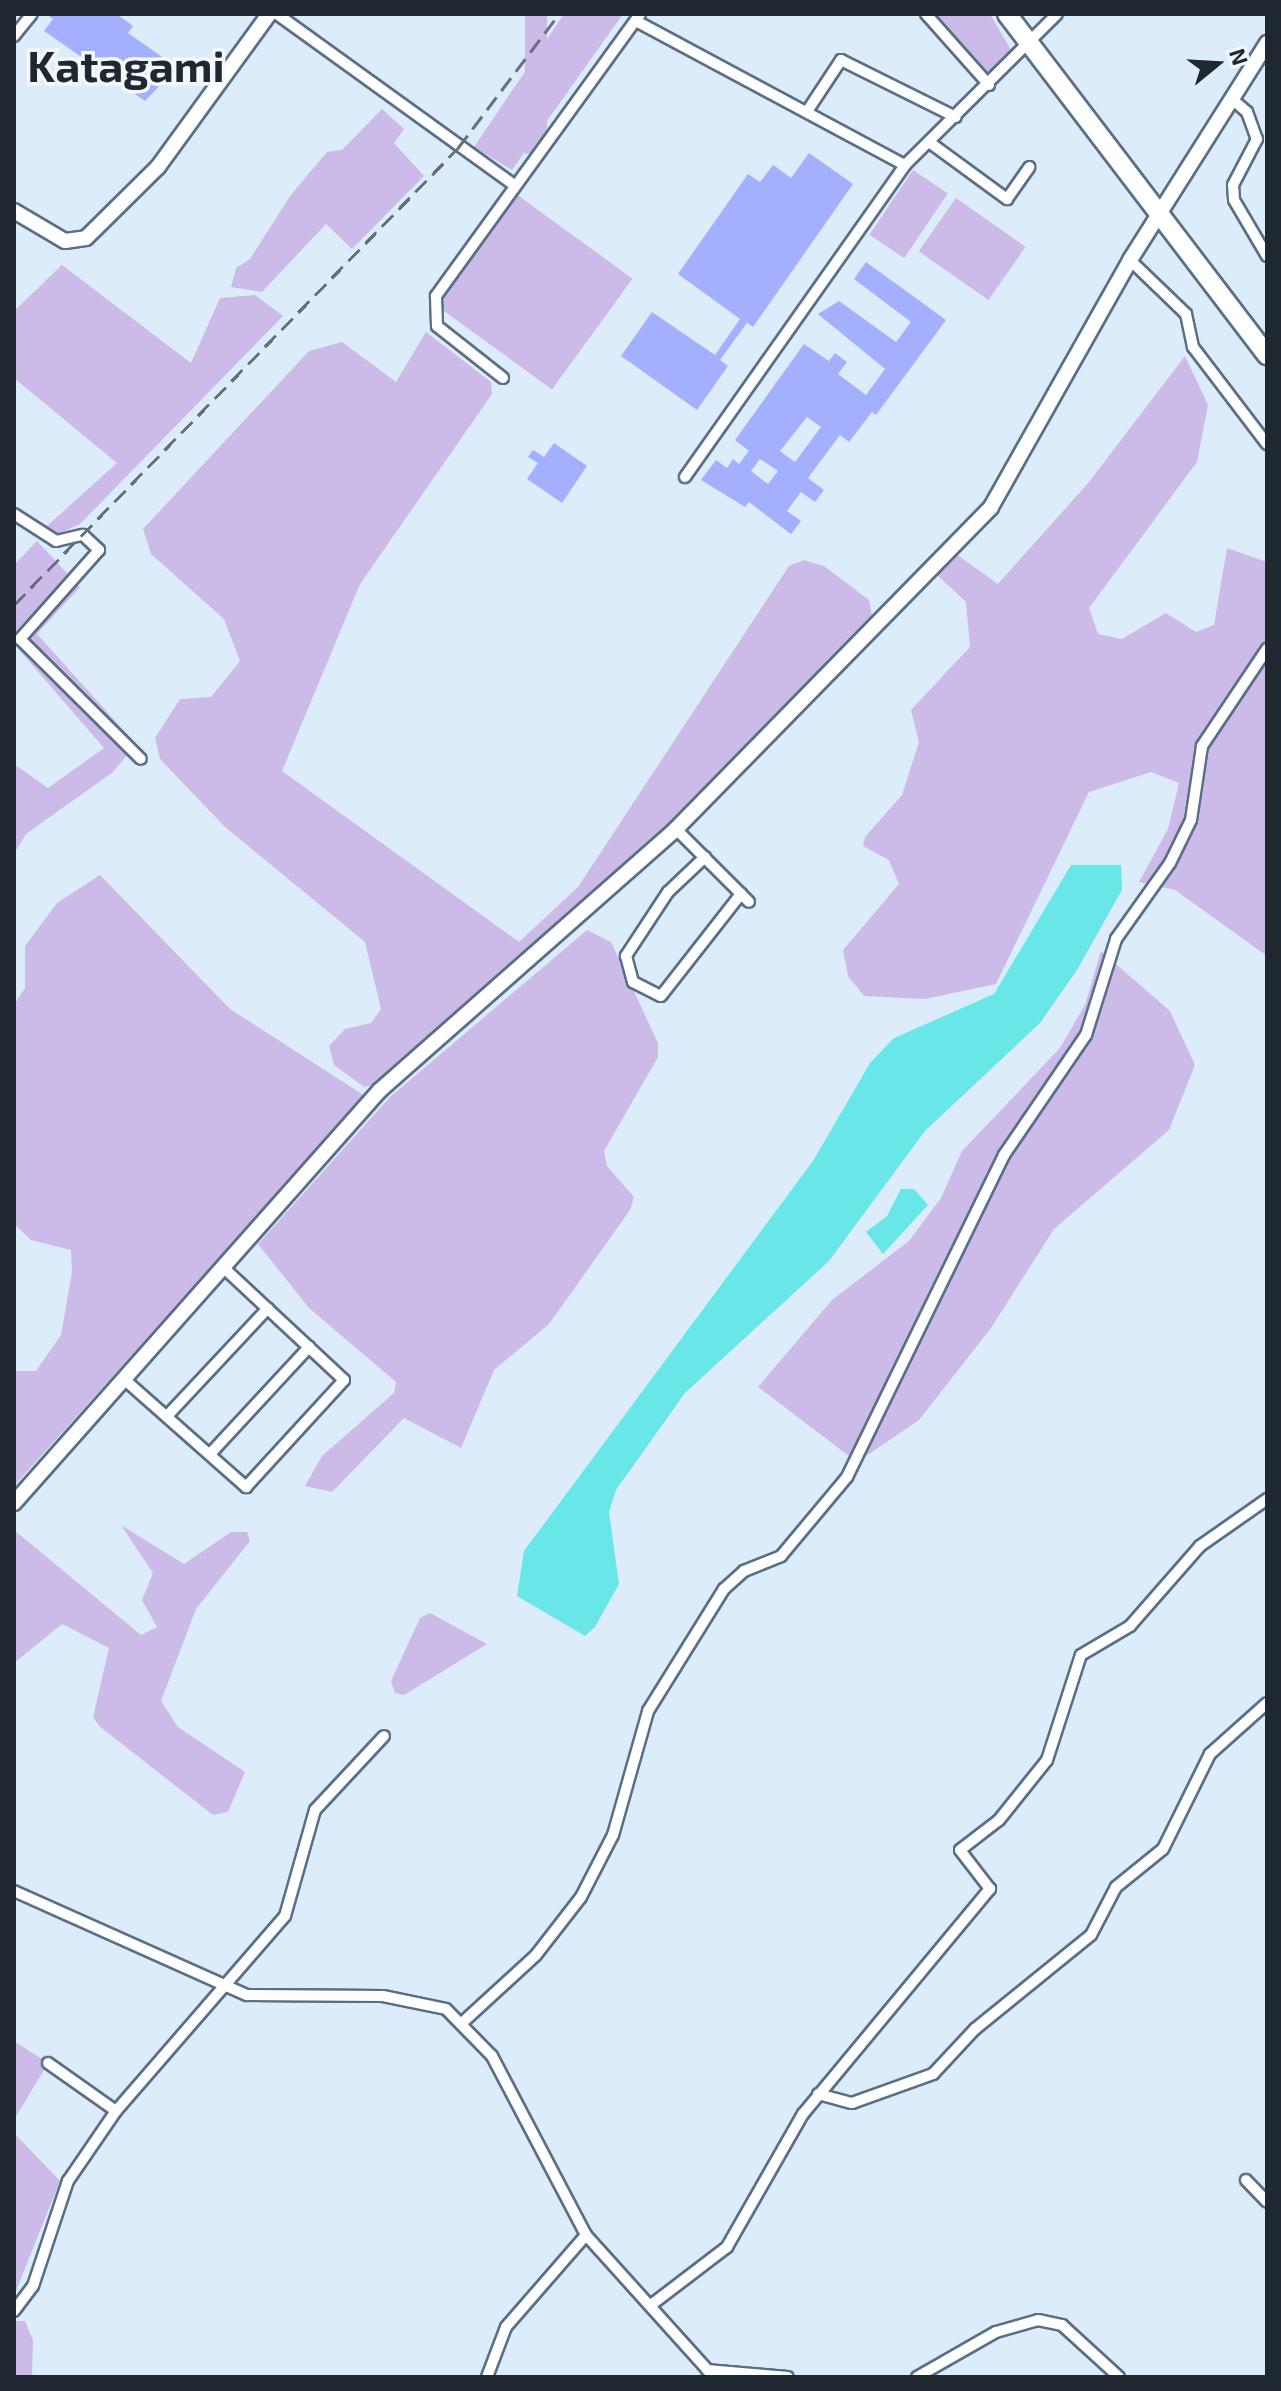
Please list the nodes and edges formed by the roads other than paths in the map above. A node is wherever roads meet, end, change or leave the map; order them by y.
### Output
1 (32, 14) edge
2 (269, 14) edge
3 (277, 14) edge
4 (926, 14) edge
5 (1007, 14) edge
6 (1057, 14) edge
7 (638, 17) edge
8 (14, 36) edge
9 (1029, 42) junction
10 (1267, 43) edge
11 (989, 85) junction
12 (1232, 99) junction
13 (808, 110) junction
14 (956, 117) junction
15 (929, 142) junction
16 (905, 165) junction
17 (1029, 167) dead end
18 (513, 184) junction
19 (14, 211) edge
20 (1159, 216) junction
21 (1267, 256) edge
22 (1130, 260) junction
23 (1267, 355) edge
24 (503, 378) dead end
25 (1267, 444) edge
26 (685, 477) dead end
27 (14, 514) edge
28 (1267, 649) edge
29 (141, 759) dead end
30 (676, 829) junction
31 (705, 857) junction
32 (741, 894) junction
33 (749, 902) dead end
34 (224, 1268) junction
35 (268, 1308) junction
36 (309, 1347) junction
37 (125, 1380) junction
38 (168, 1415) junction
39 (210, 1454) junction
40 (1267, 1499) edge
41 (14, 1503) edge
42 (1267, 1703) edge
43 (384, 1736) dead end
44 (14, 1891) edge
45 (225, 1988) junction
46 (463, 2022) junction
47 (48, 2063) dead end
48 (818, 2094) junction
49 (116, 2111) junction
50 (1246, 2180) dead end
51 (1267, 2202) edge
52 (586, 2235) junction
53 (651, 2305) junction
54 (14, 2311) edge
55 (711, 2373) edge
56 (487, 2377) edge
57 (788, 2377) edge
58 (917, 2377) edge
59 (1119, 2377) edge

1 - 8 street
2 - 19 street
3 - 18 street
4 - 11 street
5 - 9 highway
6 - 9 street
7 - 13 street
7 - 18 street
9 - 11 street
9 - 20 highway
10 - 12 street
11 - 14 street
12 - 20 street
12 - 21 street
13 - 14 street
13 - 16 street
14 - 15 street
15 - 16 street
15 - 17 street
16 - 26 street
18 - 24 street
20 - 22 street
20 - 23 highway
22 - 25 street
22 - 30 street
27 - 29 street
28 - 46 street
30 - 31 street
30 - 34 street
31 - 32 street
31 - 32 street
32 - 33 street
34 - 35 street
34 - 37 street
35 - 36 street
35 - 38 street
36 - 39 street
36 - 39 street
37 - 38 street
37 - 41 street
38 - 39 street
40 - 48 street
42 - 48 street
43 - 45 street
44 - 45 street
45 - 46 street
45 - 49 street
46 - 52 street
47 - 49 street
48 - 53 street
49 - 54 street
50 - 51 street
52 - 53 street
52 - 56 street
53 - 55 street
55 - 57 street
58 - 59 street

